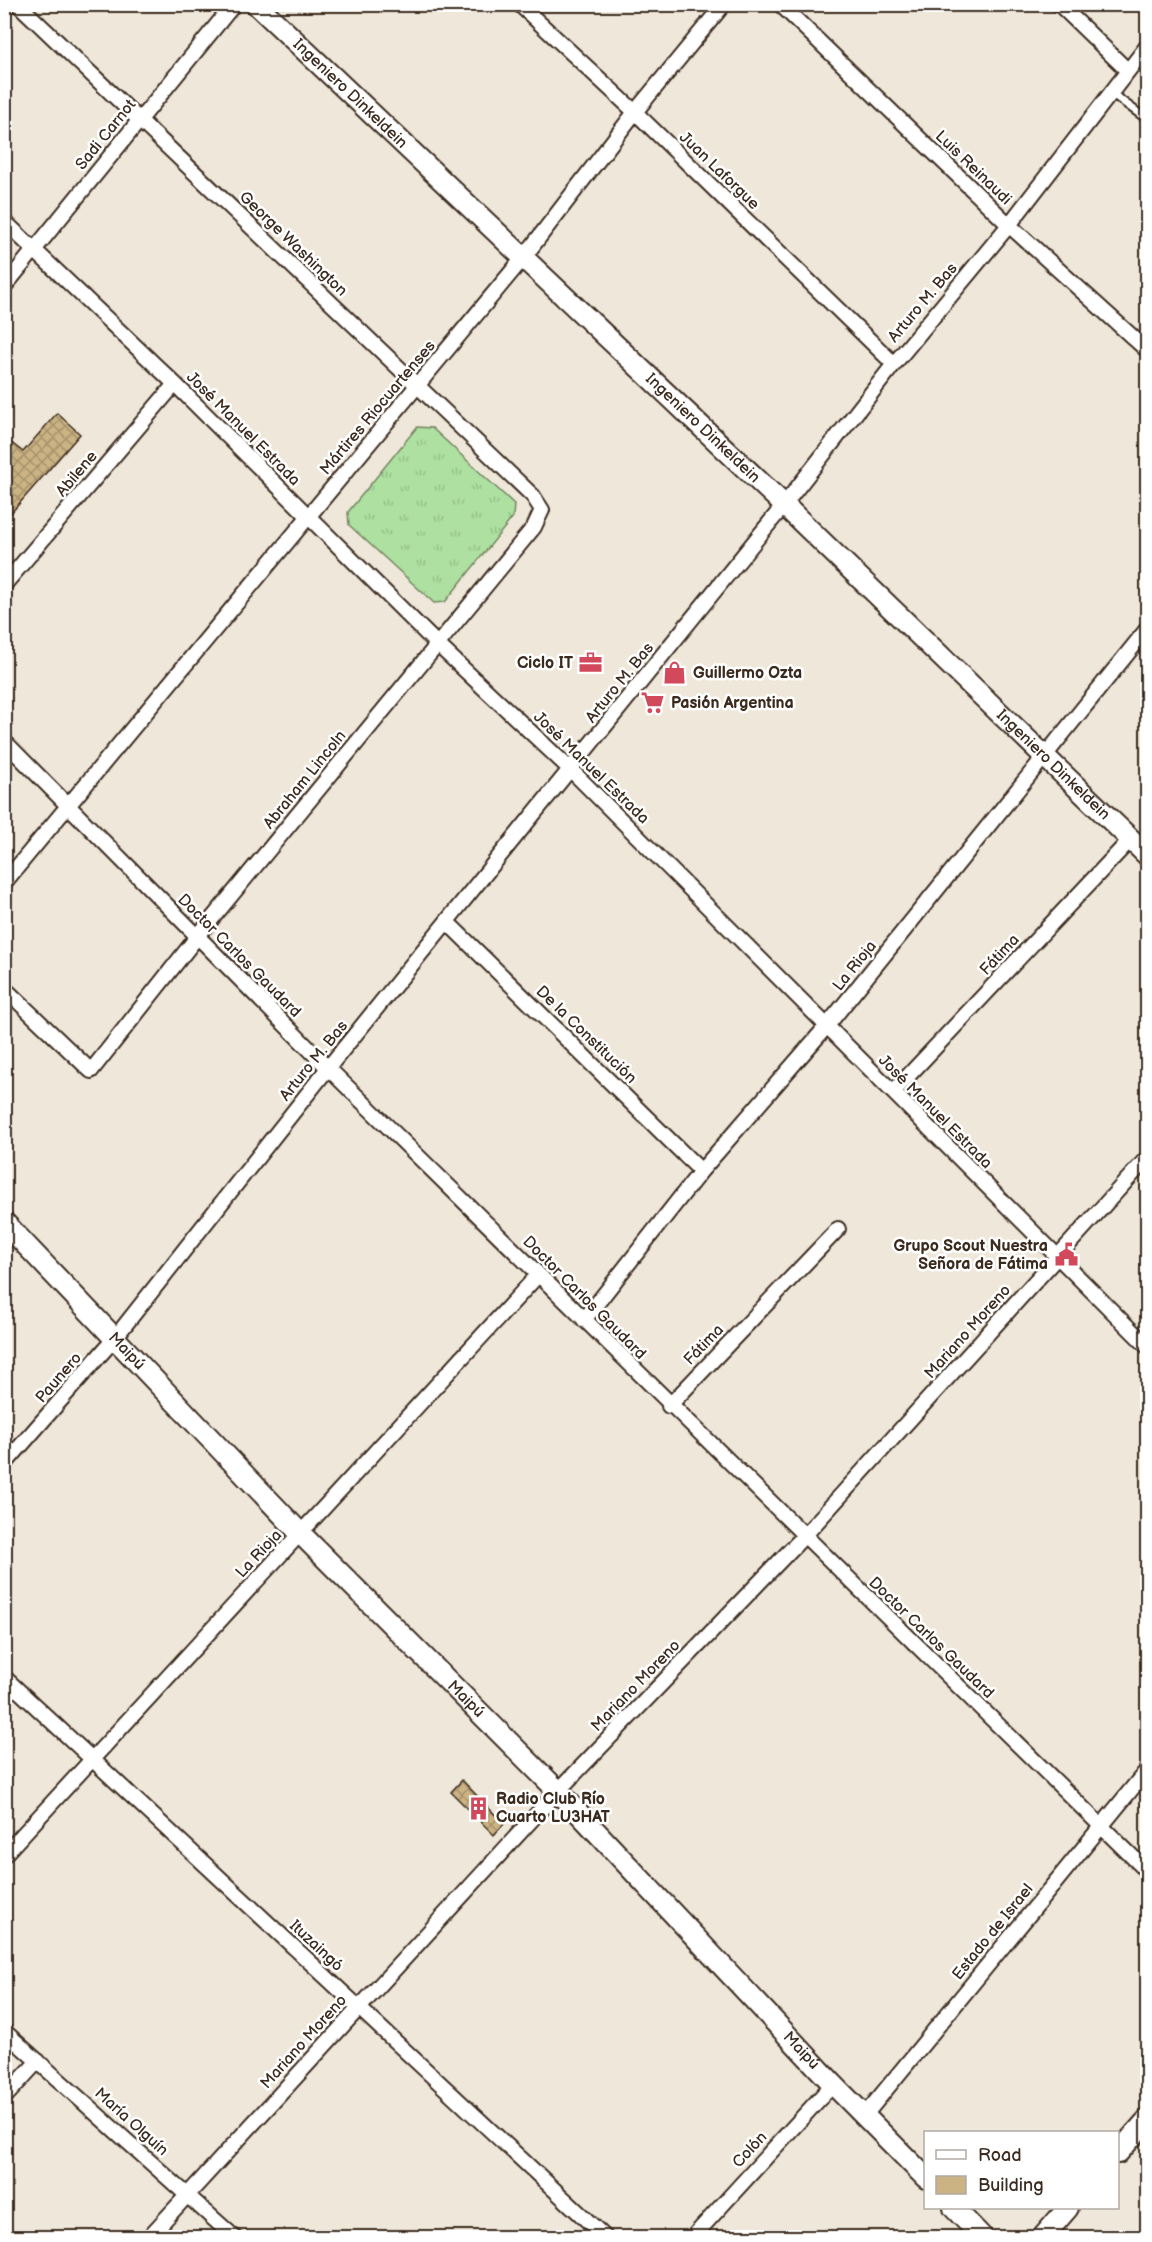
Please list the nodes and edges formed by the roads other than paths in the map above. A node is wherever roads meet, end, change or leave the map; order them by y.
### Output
1 (18, 4) edge
2 (234, 4) edge
3 (256, 4) edge
4 (519, 4) edge
5 (724, 4) edge
6 (780, 4) edge
7 (1059, 4) edge
8 (1148, 45) edge
9 (1127, 70) junction
10 (1110, 93) junction
11 (635, 112) junction
12 (1148, 120) edge
13 (139, 121) junction
14 (4, 221) edge
15 (1009, 225) junction
16 (34, 250) junction
17 (524, 257) junction
18 (4, 286) edge
19 (1148, 351) edge
20 (894, 364) junction
21 (175, 384) junction
22 (418, 386) junction
23 (784, 505) junction
24 (542, 510) joint
25 (309, 517) junction
26 (4, 585) edge
27 (1148, 628) edge
28 (438, 645) junction
29 (4, 741) edge
30 (1044, 758) junction
31 (571, 770) junction
32 (68, 807) junction
33 (1130, 840) junction
34 (1148, 856) edge
35 (4, 883) edge
36 (447, 922) junction
37 (197, 937) junction
38 (4, 988) edge
39 (826, 1027) junction
40 (328, 1068) junction
41 (893, 1092) junction
42 (1148, 1157) edge
43 (701, 1171) junction
44 (4, 1222) edge
45 (838, 1229) dead end
46 (1057, 1258) junction
47 (538, 1275) junction
48 (584, 1320) junction
49 (114, 1339) junction
50 (1148, 1347) edge
51 (669, 1406) junction
52 (4, 1465) edge
53 (300, 1533) junction
54 (804, 1536) junction
55 (4, 1677) edge
56 (93, 1758) junction
57 (1148, 1769) edge
58 (558, 1791) junction
59 (1101, 1827) junction
60 (4, 1855) edge
61 (1148, 1872) edge
62 (358, 2008) junction
63 (4, 2031) edge
64 (38, 2061) junction
65 (833, 2084) junction
66 (4, 2098) edge
67 (865, 2115) junction
68 (1148, 2119) edge
69 (1119, 2152) edge
70 (924, 2176) edge
71 (188, 2194) junction
72 (955, 2209) edge
73 (1067, 2209) edge
74 (148, 2238) edge
75 (235, 2238) edge
76 (606, 2238) edge
77 (692, 2238) edge
78 (983, 2238) edge
79 (1042, 2238) edge

1 - 13 street, George Washington
2 - 13 street, Sadi Carnot
3 - 17 main road, Ingeniero Dinkeldein
4 - 11 street, Juan Laforgue
5 - 11 street, Mártires Riocuartenses
6 - 15 street, Luis Reinaudi
7 - 9 street
8 - 9 street, Arturo M. Bas
9 - 10 street, Arturo M. Bas
10 - 12 lane
10 - 15 street, Arturo M. Bas
11 - 17 street, Mártires Riocuartenses
11 - 20 street, Juan Laforgue
13 - 16 street, Sadi Carnot
13 - 22 street, George Washington
14 - 16 street, José Manuel Estrada
15 - 19 street, Luis Reinaudi
15 - 20 street, Arturo M. Bas
16 - 18 street, Sadi Carnot
16 - 21 street, José Manuel Estrada
17 - 22 street, Mártires Riocuartenses
17 - 23 main road, Ingeniero Dinkeldein
20 - 23 street, Arturo M. Bas
21 - 25 street, José Manuel Estrada
21 - 26 street, Abilene
22 - 24 street, George Washington
22 - 25 street, Mártires Riocuartenses
23 - 30 main road, Ingeniero Dinkeldein
23 - 31 street, Arturo M. Bas
24 - 28 street, Abraham Lincoln
25 - 28 street, José Manuel Estrada
25 - 32 street, Mártires Riocuartenses
27 - 30 street, La Rioja
28 - 31 street, José Manuel Estrada
28 - 37 street, Abraham Lincoln
29 - 32 street, Doctor Carlos Gaudard
30 - 33 main road, Ingeniero Dinkeldein
30 - 39 street, La Rioja
31 - 36 street, Arturo M. Bas
31 - 39 street, José Manuel Estrada
32 - 35 street, Mártires Riocuartenses
32 - 37 street, Doctor Carlos Gaudard
33 - 34 main road, Ingeniero Dinkeldein
33 - 41 street, Fátima
36 - 40 street, Arturo M. Bas
36 - 43 street, De la Constitución
37 - 38 street, Abraham Lincoln
37 - 40 street, Doctor Carlos Gaudard
39 - 41 street, José Manuel Estrada
39 - 43 street, La Rioja
40 - 47 street, Doctor Carlos Gaudard
40 - 49 street, Arturo M. Bas
41 - 46 street, José Manuel Estrada
42 - 46 street, Mariano Moreno
43 - 48 street, La Rioja
44 - 49 main road, Maipú
45 - 51 street, Fátima
46 - 50 street, José Manuel Estrada
46 - 54 street, Mariano Moreno
47 - 48 street, Doctor Carlos Gaudard
47 - 53 street, La Rioja
48 - 51 street, Doctor Carlos Gaudard
49 - 52 street, Paunero
49 - 53 main road, Maipú
51 - 54 street, Doctor Carlos Gaudard
53 - 56 street, La Rioja
53 - 58 main road, Maipú
54 - 58 street, Mariano Moreno
54 - 59 street, Doctor Carlos Gaudard
55 - 56 street, Ituzaingó
56 - 60 street, La Rioja
56 - 62 street, Ituzaingó
57 - 59 street, Estado de Israel
58 - 62 street, Mariano Moreno
58 - 65 main road, Maipú
59 - 61 street, Doctor Carlos Gaudard
59 - 67 street, Estado de Israel
62 - 71 street, Mariano Moreno
62 - 76 street, Ituzaingó
63 - 64 street, María Olguín
64 - 66 street
64 - 71 street, María Olguín
65 - 67 main road, Maipú
65 - 77 street, Colón
67 - 70 main road, Maipú
68 - 69 main road
71 - 74 street, Mariano Moreno
71 - 75 street, María Olguín
72 - 78 main road
73 - 79 main road

